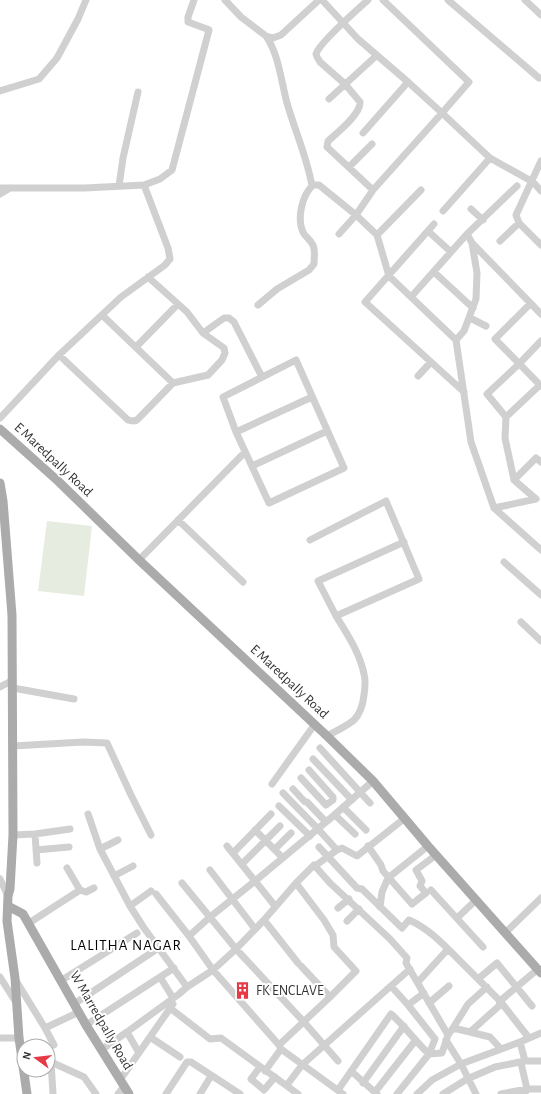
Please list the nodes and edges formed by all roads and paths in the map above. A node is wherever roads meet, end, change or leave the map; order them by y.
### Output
1 (86, 0) edge
2 (194, 0) edge
3 (225, 0) edge
4 (319, 0) edge
5 (322, 0) edge
6 (368, 0) edge
7 (383, 0) edge
8 (448, 0) edge
9 (525, 0) edge
10 (541, 15) edge
11 (343, 23) junction
12 (266, 36) junction
13 (376, 56) junction
14 (540, 79) edge
15 (408, 82) junction
16 (345, 84) junction
17 (0, 91) edge
18 (138, 92) dead end
19 (328, 99) dead end
20 (442, 114) junction
21 (363, 133) dead end
22 (372, 144) dead end
23 (490, 158) junction
24 (541, 161) edge
25 (349, 168) junction
26 (533, 182) junction
27 (144, 185) junction
28 (119, 186) junction
29 (312, 186) junction
30 (517, 186) dead end
31 (0, 188) edge
32 (11, 188) junction
33 (374, 190) junction
34 (421, 190) dead end
35 (541, 191) edge
36 (0, 194) edge
37 (471, 209) dead end
38 (443, 211) dead end
39 (356, 215) junction
40 (483, 220) junction
41 (519, 223) junction
42 (434, 224) dead end
43 (428, 231) junction
44 (338, 234) dead end
45 (467, 234) junction
46 (376, 236) junction
47 (500, 241) dead end
48 (472, 243) junction
49 (541, 245) edge
50 (452, 252) junction
51 (434, 272) junction
52 (389, 276) junction
53 (148, 277) junction
54 (411, 297) junction
55 (178, 304) junction
56 (530, 304) junction
57 (258, 305) dead end
58 (473, 308) junction
59 (541, 314) edge
60 (102, 315) junction
61 (470, 318) junction
62 (486, 326) dead end
63 (203, 333) junction
64 (456, 340) junction
65 (541, 341) edge
66 (136, 347) junction
67 (59, 356) junction
68 (431, 362) junction
69 (519, 364) junction
70 (418, 376) dead end
71 (262, 377) junction
72 (173, 383) junction
73 (540, 386) edge
74 (464, 392) junction
75 (312, 397) junction
76 (506, 417) junction
77 (0, 418) edge
78 (0, 429) edge
79 (328, 431) junction
80 (236, 432) junction
81 (245, 452) junction
82 (541, 462) edge
83 (252, 466) junction
84 (514, 480) junction
85 (0, 483) edge
86 (539, 501) edge
87 (494, 508) junction
88 (178, 520) junction
89 (2, 527) edge
90 (310, 540) dead end
91 (404, 542) junction
92 (541, 550) edge
93 (140, 560) junction
94 (504, 562) dead end
95 (243, 582) dead end
96 (541, 595) edge
97 (336, 616) junction
98 (520, 622) dead end
99 (541, 641) edge
100 (13, 684) junction
101 (0, 687) edge
102 (74, 699) dead end
103 (315, 724) junction
104 (327, 736) junction
105 (13, 746) junction
106 (320, 748) dead end
107 (313, 758) dead end
108 (335, 764) junction
109 (309, 770) dead end
110 (327, 774) junction
111 (300, 778) dead end
112 (320, 781) junction
113 (372, 781) junction
114 (272, 784) dead end
115 (293, 789) dead end
116 (310, 789) junction
117 (360, 792) junction
118 (283, 793) dead end
119 (301, 797) junction
120 (352, 800) junction
121 (370, 803) dead end
122 (293, 804) junction
123 (343, 807) junction
124 (88, 814) dead end
125 (271, 814) dead end
126 (335, 815) junction
127 (405, 818) junction
128 (326, 822) junction
129 (280, 826) dead end
130 (70, 829) dead end
131 (318, 829) junction
132 (255, 830) junction
133 (366, 830) dead end
134 (35, 834) junction
135 (290, 834) dead end
136 (355, 834) dead end
137 (13, 835) junction
138 (151, 835) dead end
139 (310, 836) junction
140 (118, 840) dead end
141 (266, 840) junction
142 (227, 846) dead end
143 (368, 846) junction
144 (428, 846) junction
145 (69, 847) dead end
146 (320, 847) dead end
147 (100, 849) junction
148 (275, 849) junction
149 (36, 850) junction
150 (337, 850) junction
151 (233, 853) junction
152 (436, 855) junction
153 (328, 856) junction
154 (283, 858) junction
155 (37, 863) dead end
156 (242, 864) junction
157 (133, 866) dead end
158 (315, 866) junction
159 (67, 868) dead end
160 (210, 870) dead end
161 (114, 876) junction
162 (388, 878) junction
163 (0, 879) edge
164 (255, 881) junction
165 (182, 883) dead end
166 (296, 883) junction
167 (94, 888) dead end
168 (80, 890) junction
169 (431, 890) dead end
170 (541, 898) edge
171 (233, 899) junction
172 (348, 899) junction
173 (476, 900) junction
174 (8, 901) junction
175 (130, 906) junction
176 (275, 906) junction
177 (380, 907) junction
178 (338, 908) dead end
179 (359, 909) junction
180 (210, 917) junction
181 (457, 918) junction
182 (264, 920) junction
183 (347, 921) dead end
184 (28, 923) junction
185 (255, 929) junction
186 (136, 933) dead end
187 (505, 933) junction
188 (189, 936) junction
189 (483, 947) dead end
190 (236, 949) junction
191 (448, 949) junction
192 (154, 951) dead end
193 (174, 968) junction
194 (410, 969) junction
195 (213, 970) junction
196 (539, 971) edge
197 (0, 977) edge
198 (160, 977) junction
199 (15, 978) junction
200 (478, 979) junction
201 (62, 980) junction
202 (418, 982) junction
203 (187, 986) junction
204 (391, 986) junction
205 (449, 986) dead end
206 (516, 987) junction
207 (487, 988) junction
208 (424, 992) junction
209 (176, 996) junction
210 (330, 997) junction
211 (500, 1001) junction
212 (429, 1003) junction
213 (16, 1004) junction
214 (408, 1005) junction
215 (532, 1006) dead end
216 (77, 1008) junction
217 (170, 1008) junction
218 (304, 1022) junction
219 (86, 1025) junction
220 (404, 1026) junction
221 (45, 1028) junction
222 (453, 1028) junction
223 (126, 1032) junction
224 (470, 1032) junction
225 (541, 1033) edge
226 (150, 1037) junction
227 (0, 1038) edge
228 (16, 1038) edge
229 (19, 1038) edge
230 (50, 1038) edge
231 (447, 1038) junction
232 (529, 1038) junction
233 (415, 1041) junction
234 (520, 1042) junction
235 (324, 1045) junction
236 (280, 1047) junction
237 (501, 1049) junction
238 (101, 1050) junction
239 (139, 1053) junction
240 (429, 1054) junction
241 (180, 1057) dead end
242 (338, 1061) dead end
243 (523, 1062) junction
244 (541, 1062) edge
245 (461, 1064) junction
246 (302, 1065) junction
247 (263, 1069) junction
248 (351, 1072) junction
249 (211, 1076) junction
250 (275, 1077) junction
251 (25, 1078) edge
252 (467, 1079) junction
253 (363, 1083) junction
254 (287, 1085) junction
255 (125, 1087) edge
256 (541, 1089) edge
257 (341, 1092) edge
258 (526, 1092) edge
259 (376, 1093) edge
260 (27, 1094) edge
261 (53, 1094) edge
262 (96, 1094) edge
263 (118, 1094) edge
264 (166, 1094) edge
265 (200, 1094) edge
266 (240, 1094) edge
267 (298, 1094) edge
268 (397, 1094) edge
269 (417, 1094) edge
270 (443, 1094) edge
271 (476, 1094) edge
272 (501, 1094) edge

1 - 17 street
2 - 27 street
3 - 12 street
4 - 12 street
5 - 11 street
6 - 11 street
7 - 20 street
8 - 14 street
9 - 10 street
11 - 13 street
11 - 16 street
12 - 29 street
13 - 15 street
13 - 16 street
15 - 20 street
15 - 21 street
16 - 19 street
16 - 25 street
18 - 28 street
20 - 23 street
20 - 33 street
22 - 25 street
23 - 26 street
23 - 38 street
24 - 26 street
25 - 33 street
26 - 35 street
26 - 41 street
27 - 28 street
27 - 53 street
28 - 32 street
29 - 39 street
29 - 57 street
30 - 40 street
31 - 32 street
32 - 36 street
33 - 39 street
34 - 46 street
37 - 40 street
39 - 44 street
39 - 46 street
40 - 45 street
41 - 47 street
41 - 49 street
42 - 43 street
43 - 50 street
43 - 52 street
45 - 48 street
45 - 50 street
46 - 52 street
48 - 56 street
48 - 58 street
50 - 51 street
51 - 54 street
51 - 58 street
52 - 54 street
52 - 68 street
53 - 55 street
53 - 60 street
54 - 64 street
55 - 63 street
55 - 66 street
56 - 59 street
56 - 69 street
58 - 61 street
60 - 66 street
60 - 67 street
61 - 62 street
61 - 64 street
63 - 71 street
63 - 72 street
64 - 74 street
65 - 69 street
66 - 72 street
67 - 72 street
67 - 77 street
68 - 70 street
68 - 74 street
69 - 73 street
69 - 76 street
71 - 75 street
71 - 80 street
73 - 76 street
74 - 87 street
75 - 79 street
75 - 80 street
76 - 84 street
78 - 93 main road, E Maredpally Road
79 - 83 street
79 - 83 street
80 - 81 street
81 - 83 street
81 - 88 street
82 - 84 street
84 - 86 street
85 - 89 main road
86 - 87 street
87 - 92 street
88 - 93 street
88 - 95 street
89 - 100 main road
90 - 91 street
91 - 97 street
91 - 97 street
93 - 103 main road, E Maredpally Road
94 - 96 street
97 - 104 street
98 - 99 street
100 - 101 street
100 - 102 street
100 - 105 main road
103 - 104 main road, E Maredpally Road
103 - 114 street
104 - 113 main road, E Maredpally Road
105 - 137 main road
105 - 138 street
106 - 108 street
107 - 110 street
108 - 110 street
108 - 117 street
109 - 112 street
110 - 112 street
110 - 120 street
111 - 116 street
112 - 116 street
112 - 116 street
113 - 117 street
113 - 127 main road, E Maredpally Road
115 - 119 street
117 - 120 street
117 - 121 street
118 - 122 street
119 - 122 street
119 - 128 street
120 - 123 street
122 - 131 street
122 - 139 street
123 - 126 street
123 - 133 street
124 - 147 street
125 - 132 street
126 - 128 street
126 - 136 street
127 - 143 street
127 - 144 main road, E Maredpally Road
128 - 131 street
129 - 141 street
130 - 134 street
131 - 139 street
131 - 150 street
132 - 141 street
132 - 151 street
134 - 137 street
134 - 149 street
135 - 148 street
137 - 174 main road
139 - 154 street
140 - 147 street
141 - 148 street
141 - 156 street
142 - 151 street
143 - 150 street
143 - 162 street
144 - 152 main road, E Maredpally Road
144 - 162 street
145 - 149 street
146 - 153 street
147 - 161 street
148 - 154 street
149 - 155 street
150 - 153 street
151 - 156 street
152 - 162 street
152 - 173 main road, E Maredpally Road
153 - 158 street
153 - 177 street
154 - 164 street
156 - 164 street
157 - 161 street
158 - 166 street
158 - 172 street
159 - 168 street
160 - 171 street
161 - 175 street
162 - 177 street
163 - 174 street
164 - 171 street
164 - 176 street
165 - 180 street
166 - 176 street
166 - 210 street
167 - 168 street
168 - 184 street
169 - 181 street
170 - 187 street
171 - 180 street
171 - 185 street
172 - 178 street
172 - 179 street
173 - 181 street
173 - 187 main road, E Maredpally Road
174 - 184 main road, W Marredpally Road
174 - 199 main road
175 - 188 street
175 - 193 street
176 - 182 street
177 - 191 street
179 - 183 street
179 - 194 street
180 - 188 street
180 - 190 street
181 - 189 street
182 - 185 street
182 - 210 street
184 - 201 main road, W Marredpally Road
185 - 190 street
186 - 201 street
187 - 196 main road, E Maredpally Road
188 - 195 street
190 - 195 street
190 - 218 street
191 - 200 street
191 - 202 street
192 - 216 street
193 - 198 street
193 - 203 street
194 - 202 street
194 - 204 street
195 - 203 street
195 - 236 street
196 - 206 street
197 - 213 street
198 - 209 street
198 - 219 street
199 - 213 main road
199 - 221 street
200 - 206 street
200 - 207 street
201 - 216 main road, W Marredpally Road
202 - 208 street
203 - 209 street
204 - 214 street
204 - 235 street
205 - 212 street
206 - 211 street
206 - 215 street
207 - 211 street
207 - 222 street
208 - 212 street
208 - 214 street
209 - 217 street
209 - 223 street
210 - 218 street
211 - 224 street
211 - 232 street
212 - 231 street
213 - 229 main road
214 - 240 street
216 - 219 main road, W Marredpally Road
216 - 221 street
217 - 226 street
217 - 247 street
218 - 235 street
218 - 236 street
219 - 238 main road, W Marredpally Road
220 - 233 street
220 - 248 street
220 - 253 street
221 - 230 street
222 - 224 street
222 - 231 street
223 - 238 street
223 - 239 street
224 - 237 street
225 - 232 street
226 - 239 street
226 - 241 street
227 - 228 street
231 - 240 street
231 - 245 street
232 - 234 street
233 - 240 street
233 - 259 street
234 - 237 street
234 - 243 street
235 - 242 street
235 - 246 street
236 - 246 street
236 - 247 street
237 - 245 street
238 - 255 main road, W Marredpally Road
239 - 255 street
240 - 268 street
243 - 244 street
243 - 252 street
243 - 258 street
245 - 252 street
245 - 269 street
246 - 254 street
246 - 257 street
247 - 250 street
247 - 250 street
248 - 253 street
248 - 257 street
249 - 264 street
249 - 265 street
249 - 266 street
250 - 254 street
251 - 260 main road
252 - 270 street
252 - 271 street
253 - 259 street
254 - 267 street
255 - 263 street
256 - 258 street
258 - 272 street
261 - 262 street

